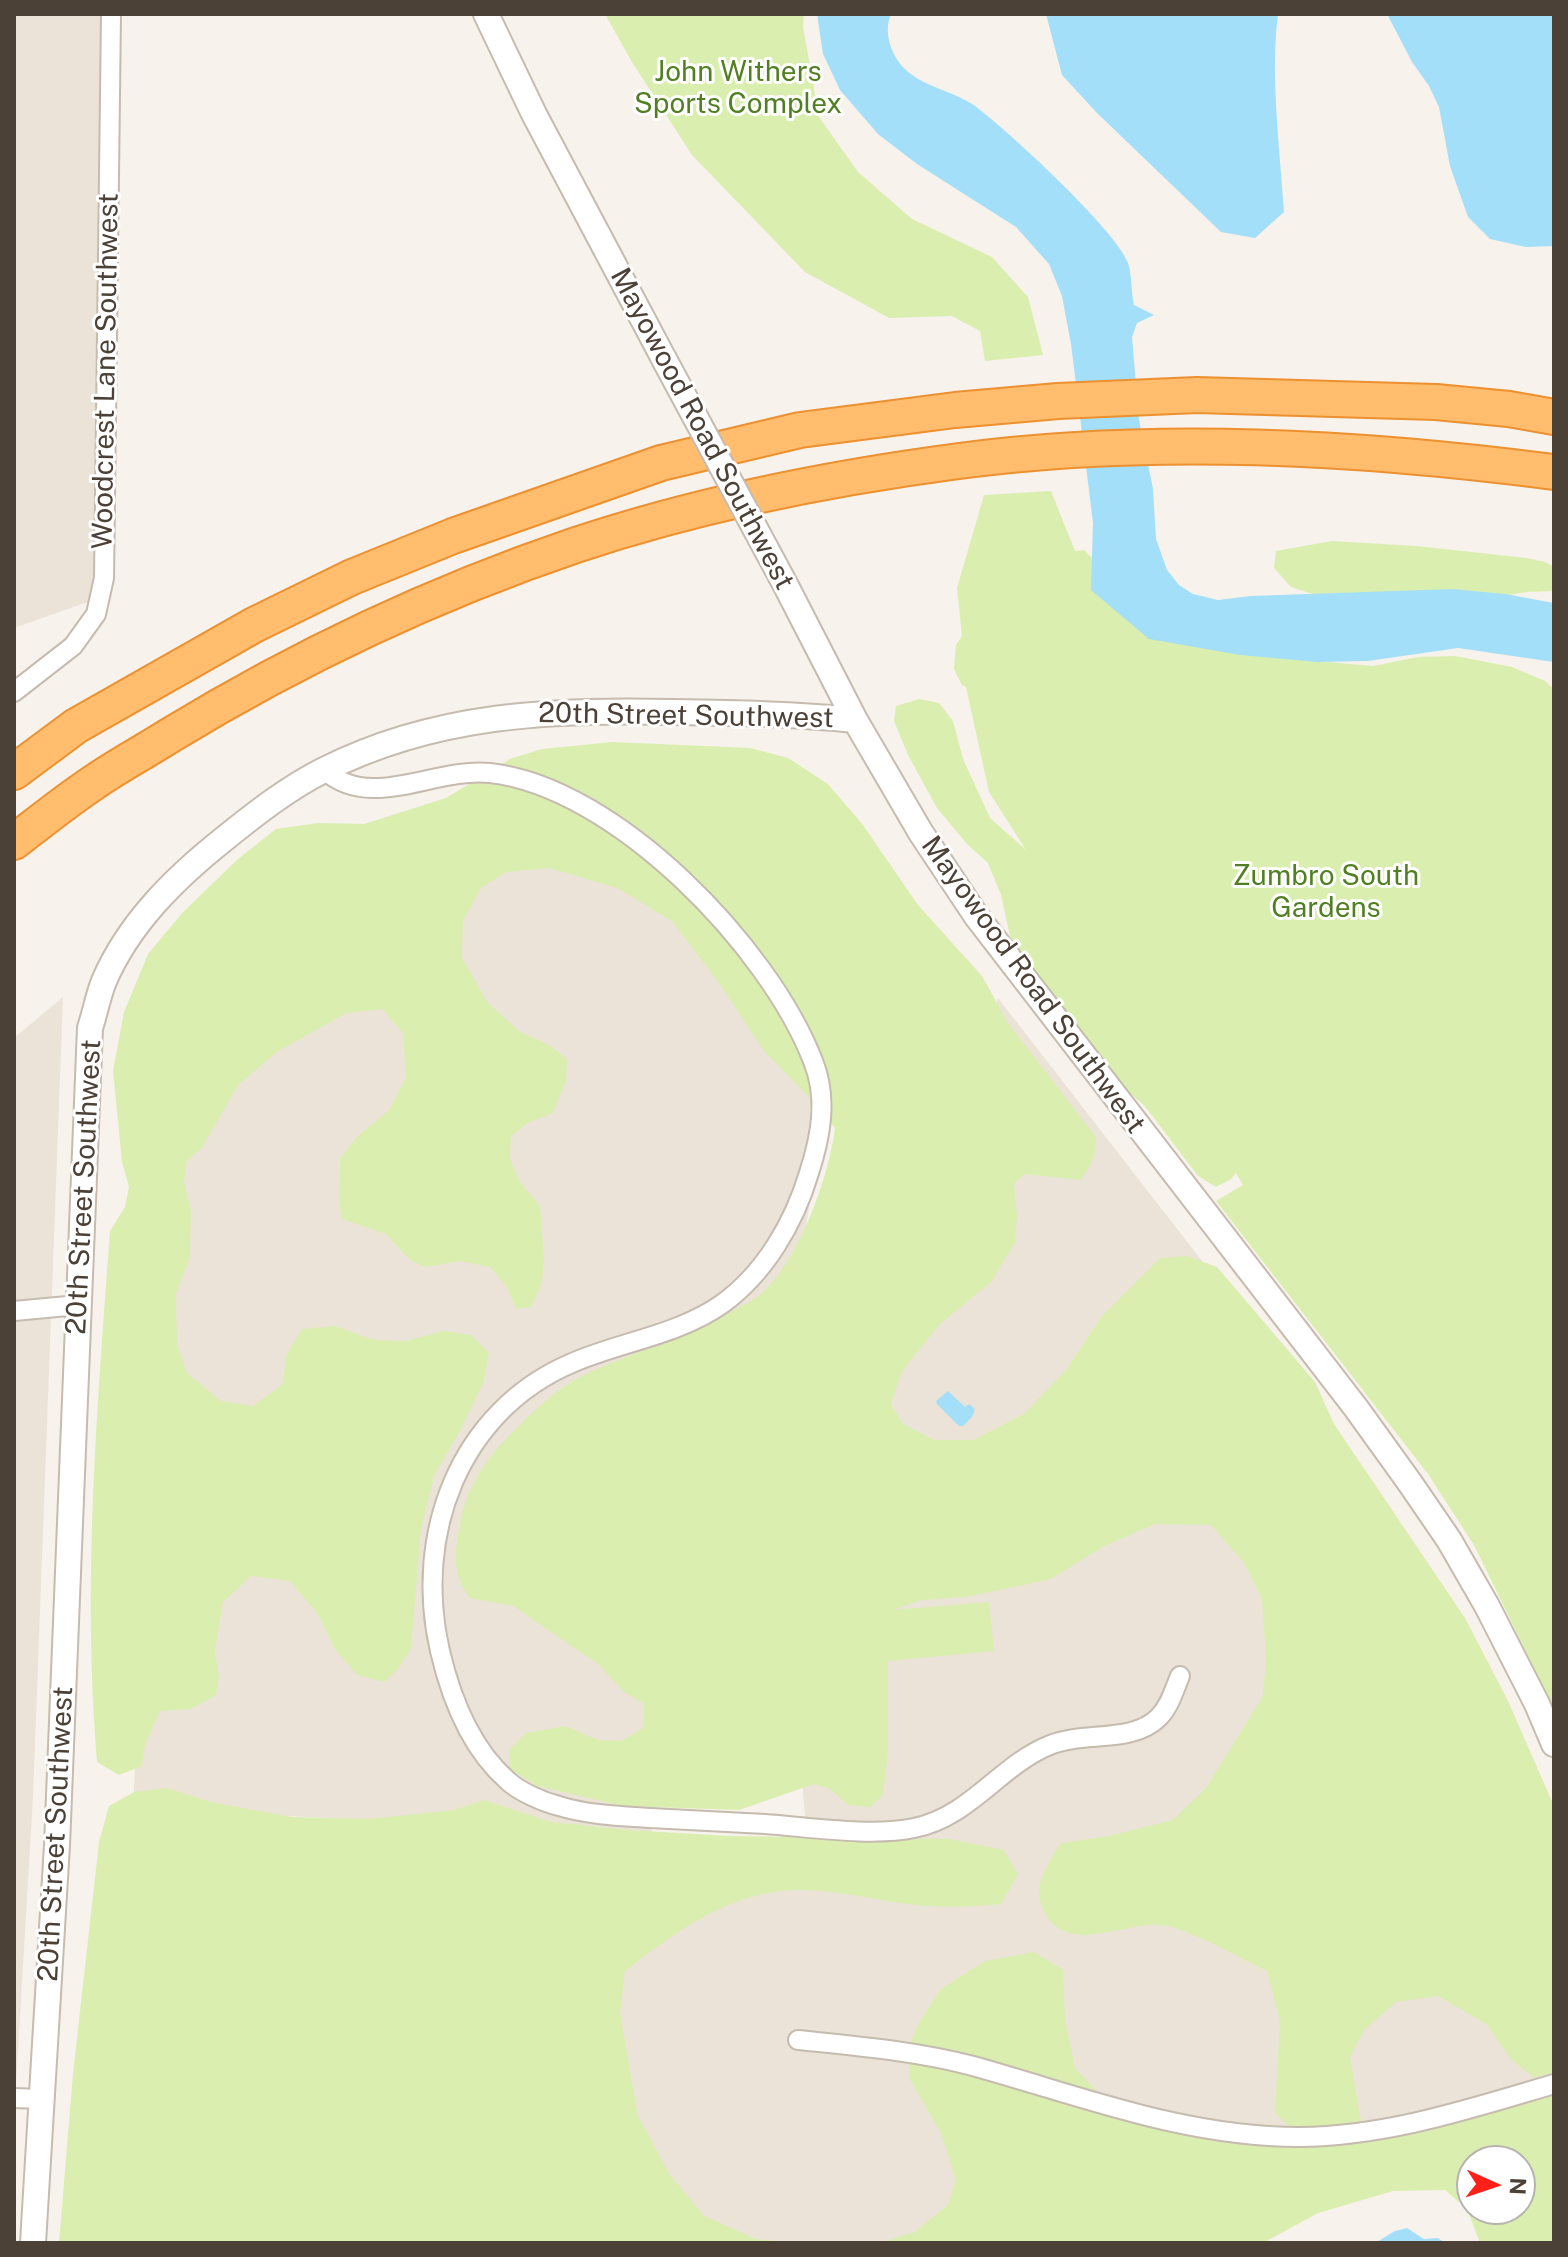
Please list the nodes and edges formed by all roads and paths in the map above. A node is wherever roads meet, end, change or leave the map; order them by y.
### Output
1 (111, 14) edge
2 (486, 14) edge
3 (1554, 415) edge
4 (1554, 472) edge
5 (14, 692) edge
6 (855, 720) junction
7 (324, 770) junction
8 (14, 772) edge
9 (14, 842) edge
10 (78, 1305) junction
11 (14, 1311) edge
12 (1180, 1676) dead end
13 (1554, 1744) edge
14 (798, 2040) dead end
15 (1554, 2084) edge
16 (14, 2098) edge
17 (42, 2099) junction
18 (33, 2243) edge

1 - 5 street, Woodcrest Lane Southwest
2 - 6 street, Mayowood Road Southwest, bridge
3 - 8 highway
4 - 9 highway
6 - 7 street, 20th Street Southwest
6 - 13 street, Mayowood Road Southwest
7 - 10 street, 20th Street Southwest
7 - 12 street
10 - 11 street
10 - 17 street, 20th Street Southwest
14 - 15 street
16 - 17 street
17 - 18 street, 20th Street Southwest

